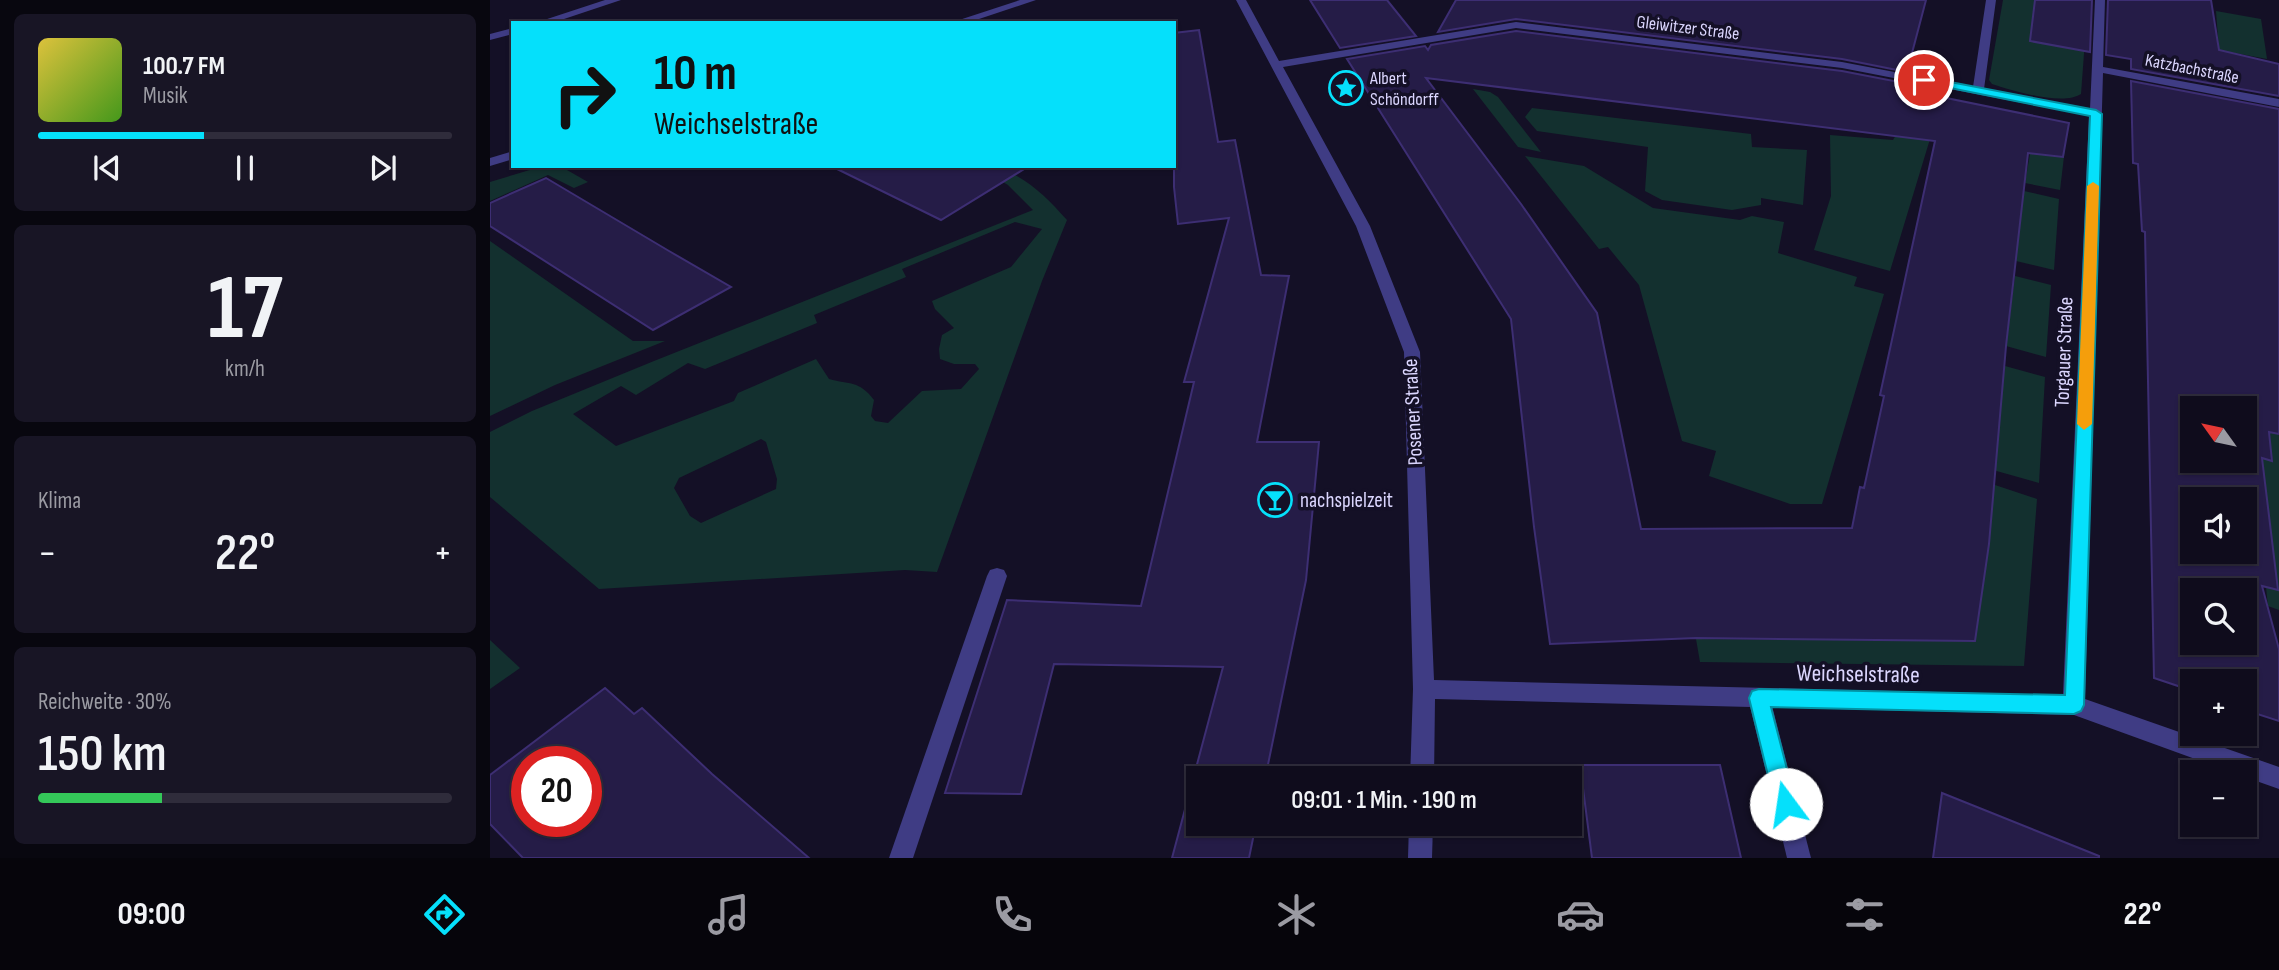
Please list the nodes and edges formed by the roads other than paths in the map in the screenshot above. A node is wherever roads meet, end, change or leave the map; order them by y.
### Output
1 (616, 0) edge
2 (1031, 0) edge
3 (1241, 0) edge
4 (1991, 0) edge
5 (2100, 0) edge
6 (547, 21) edge
7 (962, 21) edge
8 (511, 32) edge
9 (490, 37) edge
10 (1274, 65) junction
11 (2098, 69) junction
12 (1978, 90) junction
13 (2279, 103) edge
14 (2096, 114) junction
15 (511, 156) edge
16 (490, 162) edge
17 (997, 576) dead end
18 (1424, 689) junction
19 (1759, 698) junction
20 (2074, 705) junction
21 (1422, 766) edge
22 (2279, 778) edge
23 (1421, 836) edge
24 (901, 858) edge
25 (1420, 858) edge
26 (1799, 858) edge

1 - 6 street
2 - 7 street
3 - 10 street, Posener Straße
4 - 12 street
5 - 11 street, Torgauer Straße
8 - 9 street
10 - 12 street, Gleiwitzer Straße
10 - 18 street, Posener Straße
11 - 13 street, Katzbachstraße
11 - 14 street, Torgauer Straße
12 - 14 street, Gleiwitzer Straße
14 - 20 street, Torgauer Straße
15 - 16 street
17 - 24 street
18 - 19 street, Weichselstraße
18 - 21 street, Posener Straße
19 - 20 street, Weichselstraße
19 - 26 street
20 - 22 street, Weichselstraße
23 - 25 street

